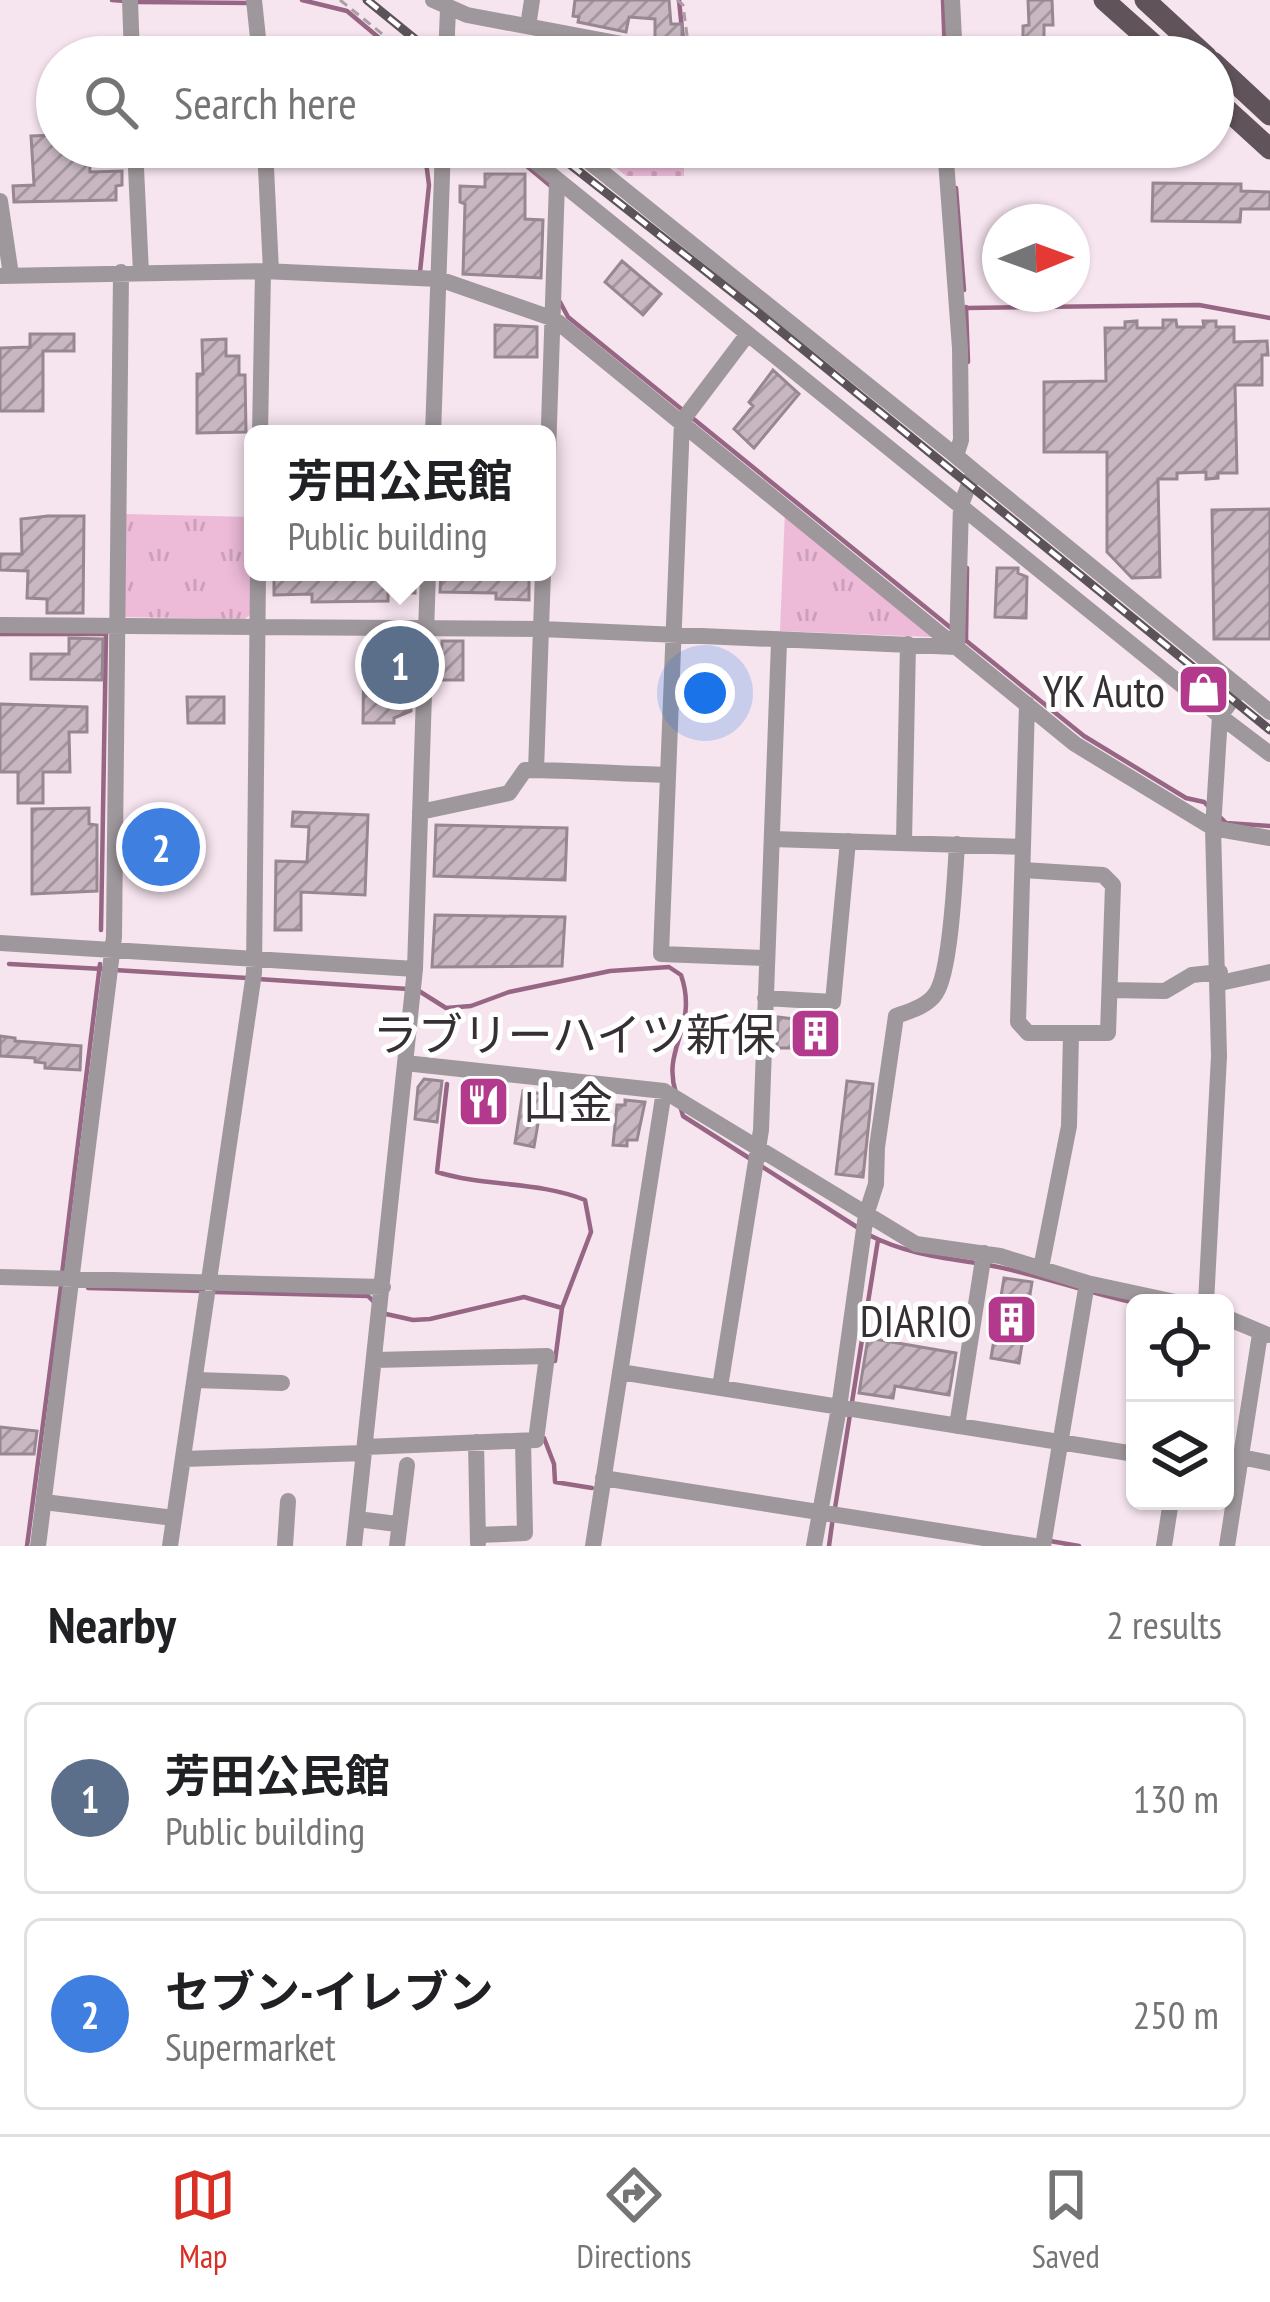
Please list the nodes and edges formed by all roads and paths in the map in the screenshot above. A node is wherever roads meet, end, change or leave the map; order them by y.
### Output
1 (340, 0) edge
2 (532, 0) edge
3 (952, 0) edge
4 (1104, 0) edge
5 (1145, 0) edge
6 (130, 2) edge
7 (681, 2) edge
8 (255, 4) edge
9 (440, 4) edge
10 (528, 26) junction
11 (131, 36) edge
12 (258, 36) edge
13 (384, 36) edge
14 (447, 36) edge
15 (580, 36) edge
16 (687, 36) edge
17 (954, 36) edge
18 (1144, 36) edge
19 (1184, 36) edge
20 (1234, 82) edge
21 (1234, 109) edge
22 (1268, 112) edge
23 (1234, 120) edge
24 (1270, 149) edge
25 (136, 168) edge
26 (266, 168) edge
27 (442, 168) edge
28 (538, 168) edge
29 (598, 168) edge
30 (947, 168) edge
31 (557, 188) junction
32 (0, 201) edge
33 (267, 271) junction
34 (122, 272) junction
35 (142, 272) junction
36 (5, 276) edge
37 (439, 279) junction
38 (554, 319) junction
39 (747, 335) junction
40 (686, 416) junction
41 (260, 425) edge
42 (433, 425) edge
43 (550, 425) edge
44 (956, 456) junction
45 (974, 471) junction
46 (961, 505) junction
47 (258, 581) edge
48 (428, 581) edge
49 (543, 581) edge
50 (117, 624) junction
51 (0, 625) edge
52 (257, 625) junction
53 (426, 628) junction
54 (541, 629) junction
55 (673, 636) junction
56 (957, 637) junction
57 (779, 642) junction
58 (908, 644) junction
59 (1241, 688) junction
60 (1027, 704) junction
61 (1270, 712) edge
62 (1220, 716) junction
63 (1270, 754) edge
64 (536, 770) junction
65 (667, 775) junction
66 (420, 812) junction
67 (1214, 818) junction
68 (1270, 838) edge
69 (772, 839) junction
70 (848, 841) junction
71 (904, 842) junction
72 (957, 844) junction
73 (1023, 847) junction
74 (1023, 870) junction
75 (0, 943) edge
76 (767, 958) junction
77 (112, 963) junction
78 (254, 972) junction
79 (1270, 972) edge
80 (1220, 978) junction
81 (414, 983) junction
82 (1110, 990) junction
83 (765, 998) junction
84 (1071, 1034) junction
85 (405, 1063) junction
86 (672, 1094) junction
87 (757, 1157) junction
88 (865, 1226) junction
89 (983, 1261) junction
90 (1041, 1268) junction
91 (0, 1277) edge
92 (67, 1283) junction
93 (383, 1287) junction
94 (210, 1289) junction
95 (1086, 1289) junction
96 (1206, 1294) edge
97 (1126, 1295) edge
98 (1234, 1321) edge
99 (1265, 1334) edge
100 (375, 1360) junction
101 (620, 1372) junction
102 (196, 1380) junction
103 (282, 1383) dead end
104 (720, 1387) junction
105 (846, 1409) junction
106 (957, 1426) junction
107 (523, 1441) junction
108 (476, 1442) junction
109 (1060, 1442) junction
110 (365, 1450) junction
111 (1126, 1453) edge
112 (1241, 1457) junction
113 (183, 1459) junction
114 (1270, 1463) edge
115 (406, 1465) dead end
116 (603, 1478) junction
117 (288, 1501) dead end
118 (44, 1502) junction
119 (1170, 1510) edge
120 (829, 1513) junction
121 (174, 1518) junction
122 (357, 1519) junction
123 (398, 1524) junction
124 (509, 1540) edge
125 (478, 1541) edge
126 (1041, 1543) edge
127 (38, 1546) edge
128 (170, 1546) edge
129 (286, 1546) edge
130 (354, 1546) edge
131 (397, 1546) edge
132 (593, 1546) edge
133 (814, 1546) edge
134 (1164, 1546) edge
135 (1227, 1546) edge

1 - 13 path
2 - 10 street
3 - 17 street
4 - 18 main road
5 - 19 main road
6 - 11 street
7 - 16 path
8 - 12 street
9 - 10 street
9 - 14 street
10 - 15 street
20 - 22 main road
21 - 22 street
23 - 24 main road
25 - 35 street
26 - 33 street
27 - 37 street
28 - 31 street
29 - 44 street
30 - 44 street
31 - 38 street
31 - 39 street
32 - 36 street
33 - 35 street
33 - 37 street
33 - 41 street
34 - 35 street
34 - 36 street
34 - 50 street
37 - 38 street
37 - 42 street
38 - 40 street
38 - 43 street
39 - 40 street
39 - 46 street
40 - 55 street
40 - 56 street
44 - 45 street
45 - 46 street
45 - 59 street
46 - 56 street
46 - 62 street
47 - 52 street
48 - 53 street
49 - 54 street
50 - 51 street
50 - 52 street
50 - 77 street
52 - 53 street
52 - 78 street
53 - 54 street
53 - 66 street
54 - 55 street
54 - 64 street
55 - 57 street
55 - 65 street
56 - 58 street
56 - 60 street
57 - 58 street
57 - 69 street
58 - 71 street
59 - 61 street
59 - 62 street
60 - 67 street
60 - 73 street
62 - 63 street
62 - 67 street
64 - 65 street
64 - 66 street
65 - 76 street
66 - 81 street
67 - 68 street
67 - 80 street
69 - 70 street
69 - 76 street
70 - 71 street
70 - 83 street
71 - 72 street
72 - 73 street
72 - 88 street
73 - 74 street
74 - 82 street
74 - 84 street
75 - 77 street
76 - 83 street
77 - 78 street
77 - 92 street
78 - 81 street
78 - 94 street
79 - 80 street
80 - 82 street
80 - 96 street
81 - 85 street
82 - 84 street
83 - 87 street
84 - 90 street
85 - 86 street
85 - 93 street
86 - 87 street
86 - 101 street
87 - 88 street
87 - 104 street
88 - 89 street
88 - 105 street
89 - 90 street
89 - 106 street
90 - 95 street
91 - 92 street
92 - 94 street
92 - 118 street
93 - 94 street
93 - 100 street
94 - 102 street
95 - 97 street
95 - 109 street
98 - 99 street
99 - 112 street
100 - 107 street
100 - 110 street
101 - 104 street
101 - 116 street
102 - 103 street
102 - 113 street
104 - 105 street
105 - 106 street
105 - 120 street
106 - 109 street
107 - 108 street
107 - 124 street
108 - 110 street
108 - 125 street
109 - 111 street
109 - 126 street
110 - 113 street
110 - 122 street
112 - 114 street
112 - 135 street
113 - 121 street
115 - 123 street
116 - 120 street
116 - 132 street
117 - 129 street
118 - 121 street
118 - 127 street
119 - 134 street
120 - 126 street
120 - 133 street
121 - 128 street
122 - 123 street
122 - 130 street
123 - 131 street
124 - 125 street

